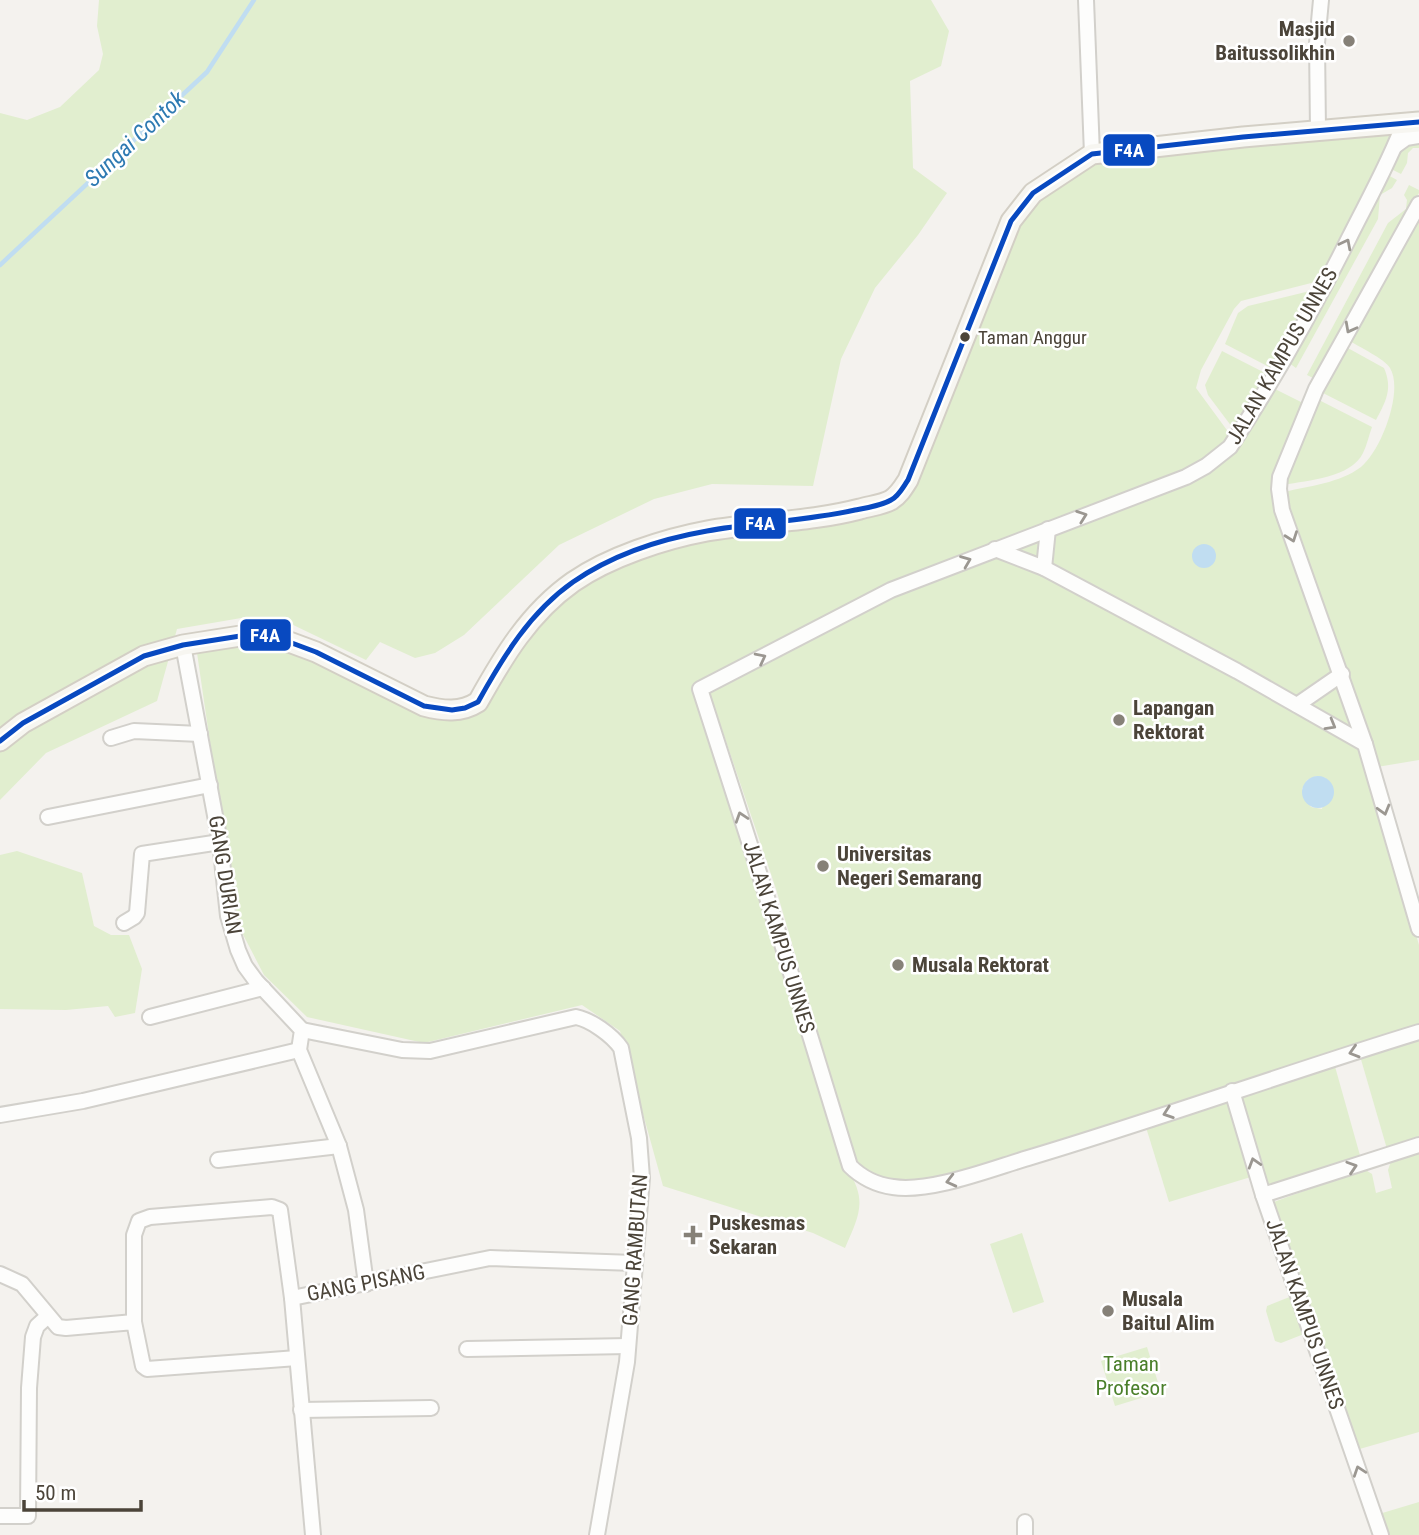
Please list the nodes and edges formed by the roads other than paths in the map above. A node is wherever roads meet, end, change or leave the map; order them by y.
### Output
1 (1086, 0) edge
2 (1321, 0) edge
3 (1411, 122) edge
4 (1318, 131) junction
5 (1419, 136) edge
6 (1395, 146) junction
7 (1092, 154) junction
8 (1419, 204) edge
9 (1048, 528) junction
10 (995, 549) junction
11 (1044, 568) junction
12 (183, 645) junction
13 (1342, 674) junction
14 (1297, 705) junction
15 (200, 734) junction
16 (111, 738) dead end
17 (0, 741) edge
18 (1365, 744) junction
19 (210, 785) junction
20 (48, 817) dead end
21 (220, 842) junction
22 (124, 923) dead end
23 (1419, 929) edge
24 (263, 988) junction
25 (150, 1017) dead end
26 (302, 1030) junction
27 (1419, 1032) edge
28 (299, 1050) junction
29 (1232, 1091) junction
30 (0, 1115) edge
31 (1419, 1145) edge
32 (339, 1146) junction
33 (218, 1160) dead end
34 (1263, 1195) junction
35 (634, 1263) junction
36 (0, 1273) edge
37 (366, 1284) junction
38 (292, 1298) junction
39 (48, 1316) junction
40 (134, 1322) junction
41 (628, 1346) junction
42 (467, 1349) dead end
43 (297, 1358) junction
44 (431, 1408) dead end
45 (301, 1410) junction
46 (0, 1516) edge
47 (313, 1535) edge
48 (597, 1535) edge
49 (1381, 1535) edge

1 - 7 street
2 - 4 street
3 - 4 main road
3 - 6 street, JALAN KAMPUS UNNES
4 - 7 main road
5 - 6 street
9 -> 6 street, JALAN KAMPUS UNNES
7 - 12 main road
8 -> 13 street, JALAN KAMPUS UNNES
9 - 10 street, JALAN KAMPUS UNNES
9 - 11 street
10 - 11 street
29 -> 10 street, JALAN KAMPUS UNNES
11 - 14 street
12 - 15 street, GANG DURIAN
12 - 17 main road
13 - 14 street
13 - 18 street, JALAN KAMPUS UNNES
14 -> 18 street
15 - 16 street
15 - 19 street, GANG DURIAN
18 -> 23 street, JALAN KAMPUS UNNES
19 - 20 street
19 - 21 street, GANG DURIAN
21 - 22 street
21 - 24 street, GANG DURIAN
24 - 25 street
24 - 26 street, GANG DURIAN
26 - 28 street
26 - 35 street, GANG RAMBUTAN
27 -> 29 street, JALAN KAMPUS UNNES
28 - 30 street
28 - 32 street
34 -> 29 street, JALAN KAMPUS UNNES
34 -> 31 street
32 - 33 street
32 - 37 street
49 -> 34 street, JALAN KAMPUS UNNES
35 - 37 street, GANG PISANG
35 - 41 street, GANG RAMBUTAN
36 - 39 street
37 - 38 street, GANG PISANG
38 - 40 street
38 - 43 street, GANG PISANG
39 - 40 street
39 - 46 street
40 - 43 street
41 - 42 street
41 - 48 street, GANG RAMBUTAN
43 - 45 street, GANG PISANG
44 - 45 street
45 - 47 street, GANG PISANG

